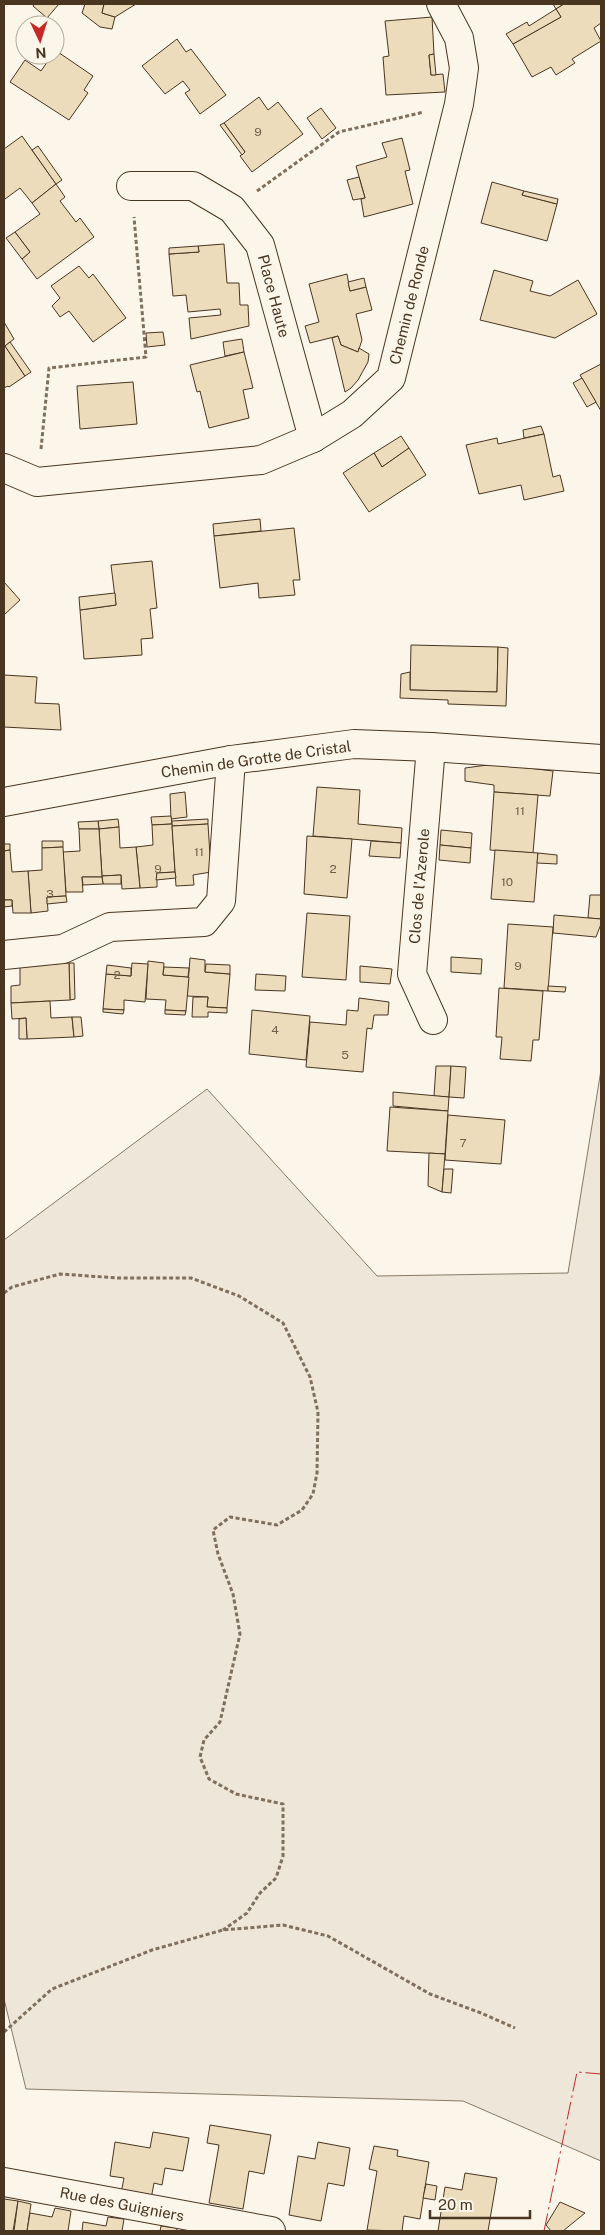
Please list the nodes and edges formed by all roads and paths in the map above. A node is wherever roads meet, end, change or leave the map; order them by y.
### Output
1 (441, 4) edge
2 (459, 104) junction
3 (131, 186) joint
4 (232, 209) junction
5 (313, 438) junction
6 (4, 468) edge
7 (37, 482) junction
8 (432, 747) junction
9 (601, 759) edge
10 (231, 760) junction
11 (4, 802) edge
12 (4, 955) edge
13 (433, 1020) dead end
14 (4, 1293) edge
15 (223, 1930) junction
16 (515, 2028) dead end
17 (4, 2032) edge
18 (4, 2182) edge
19 (271, 2231) edge

1 - 2 street, Chemin de Ronde
2 - 4 path
2 - 5 street, Chemin de Ronde
3 - 4 street, Place Haute
3 - 7 path
4 - 5 street, Place Haute
5 - 7 street, Chemin de Ronde
6 - 7 street, Chemin de Ronde
8 - 9 street, Chemin de Grotte de Cristal
8 - 10 street, Chemin de Grotte de Cristal
8 - 13 street, Clos de l'Azerole
10 - 11 street, Chemin de Grotte de Cristal
10 - 12 street
14 - 15 path
15 - 16 path
15 - 17 path
18 - 19 street, Rue des Guigniers

